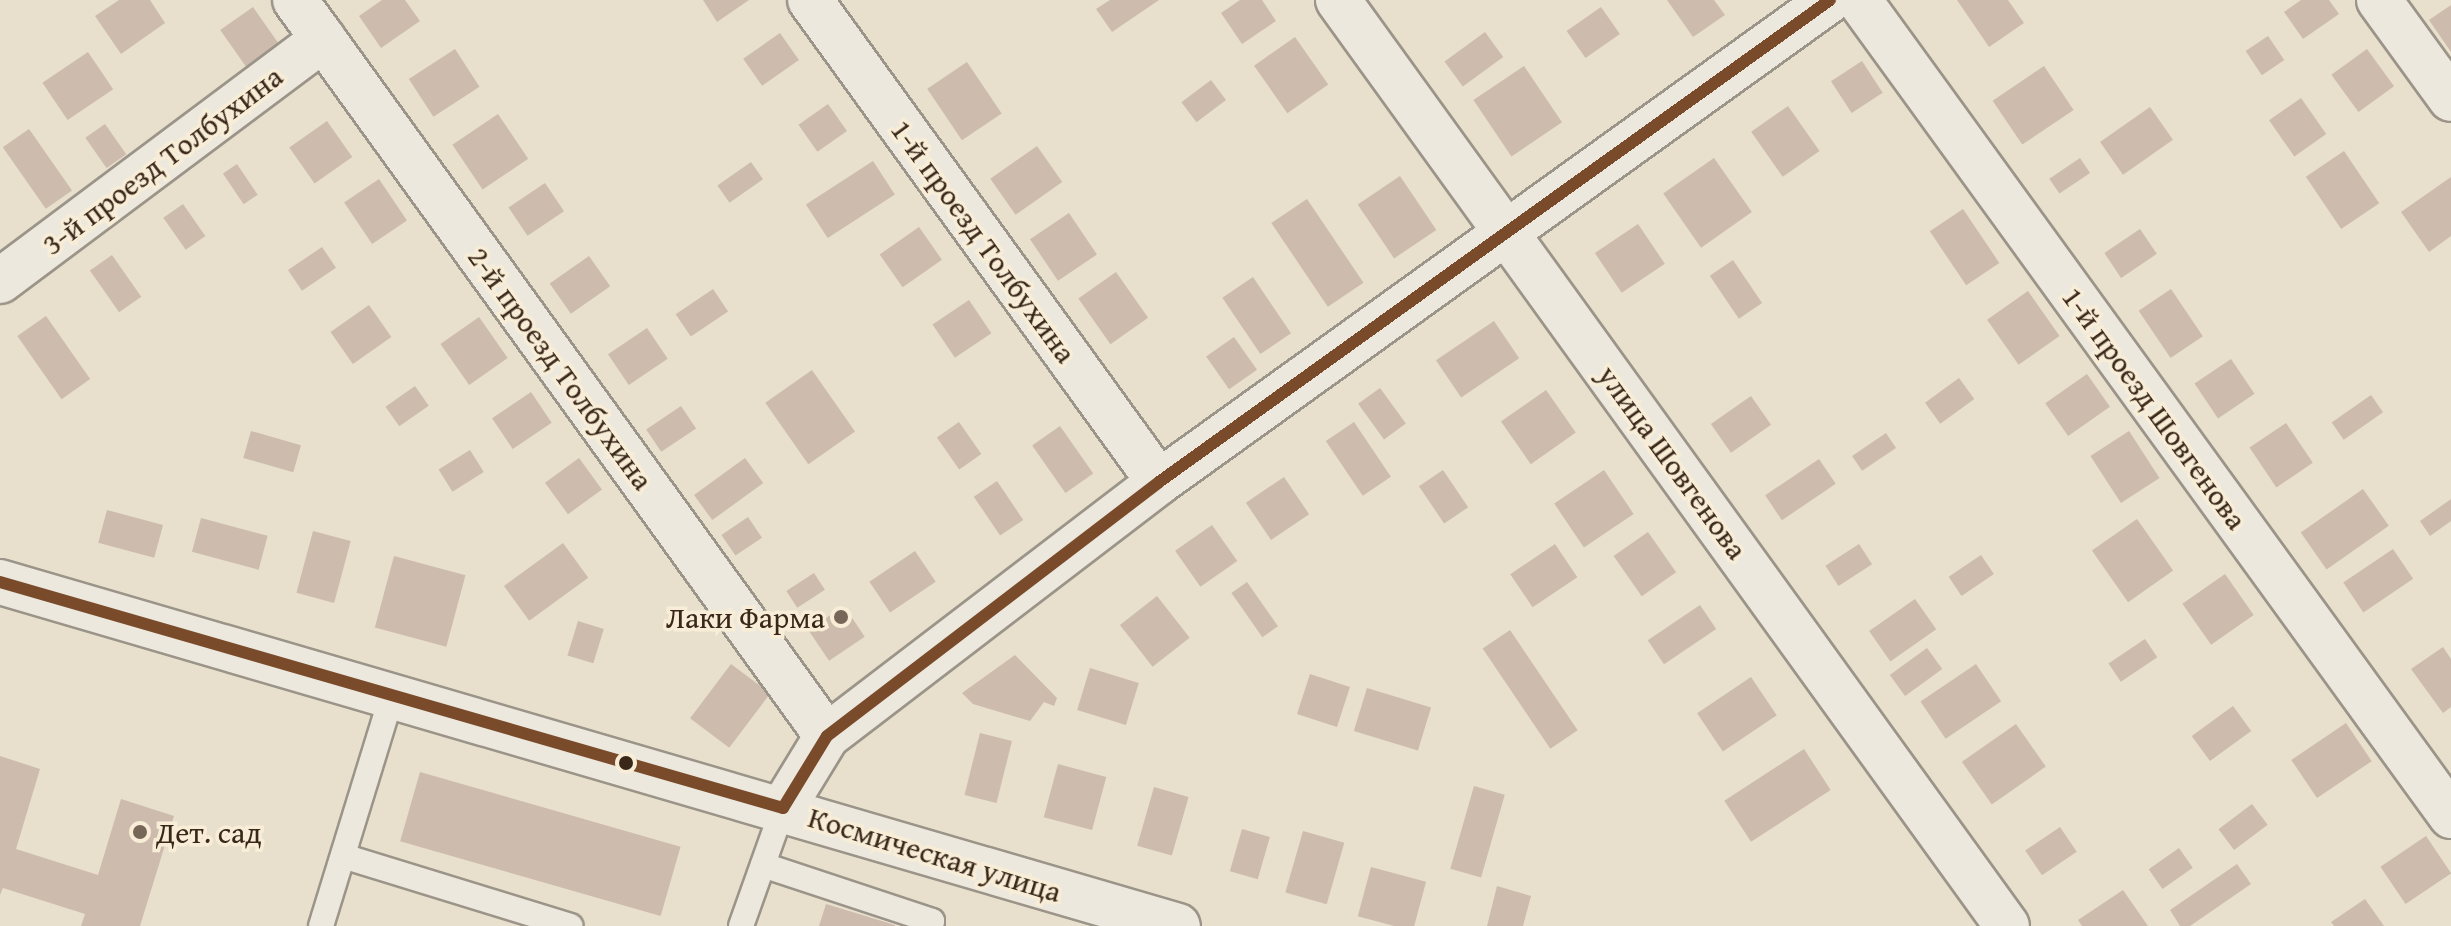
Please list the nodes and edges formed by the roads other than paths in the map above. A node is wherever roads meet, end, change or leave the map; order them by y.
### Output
1 (295, 0) edge
2 (810, 0) edge
3 (1338, 0) edge
4 (1830, 0) edge
5 (1859, 0) edge
6 (2379, 0) edge
7 (324, 39) junction
8 (2451, 99) edge
9 (1507, 230) junction
10 (0, 281) edge
11 (1159, 482) junction
12 (0, 582) edge
13 (392, 695) junction
14 (827, 736) junction
15 (783, 808) junction
16 (2451, 816) edge
17 (343, 856) junction
18 (763, 865) junction
19 (321, 926) edge
20 (570, 926) edge
21 (741, 926) edge
22 (931, 926) edge
23 (1178, 926) edge
24 (2007, 926) edge

1 - 7 street, 2-й проезд Толбухина
2 - 11 street, 1-й проезд Толбухина
3 - 9 street, улица Шовгенова
4 - 9 street
5 - 16 street, 1-й проезд Шовгенова
6 - 8 street
7 - 10 street, 3-й проезд Толбухина
7 - 14 street, 2-й проезд Толбухина
9 - 11 street
9 - 24 street, улица Шовгенова
11 - 14 street
12 - 13 street, Космическая улица
13 - 15 street, Космическая улица
13 - 17 lane
14 - 15 street
15 - 18 lane
15 - 23 street, Космическая улица
17 - 19 lane
17 - 20 lane
18 - 21 lane
18 - 22 lane

